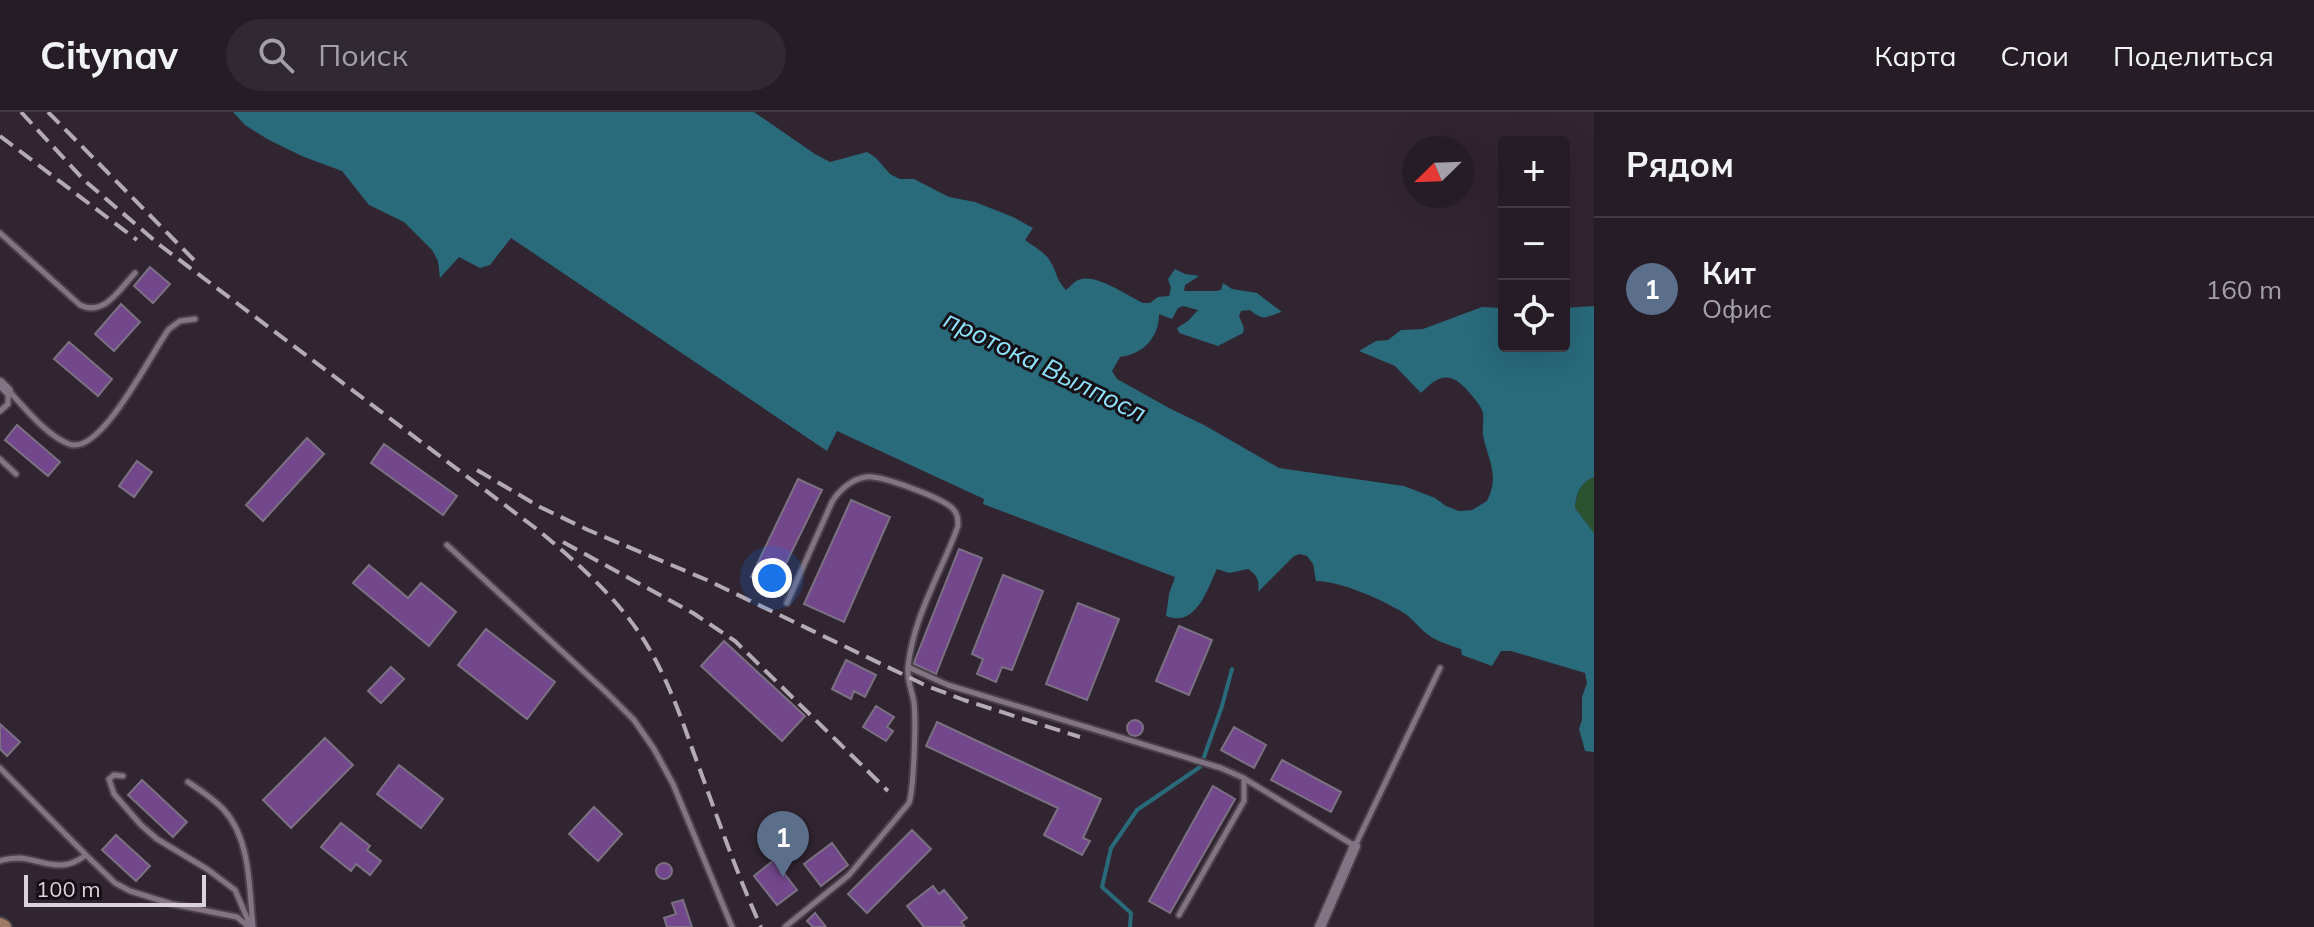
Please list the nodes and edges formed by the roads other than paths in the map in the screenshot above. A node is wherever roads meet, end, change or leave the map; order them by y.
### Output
1 (0, 233) edge
2 (135, 273) dead end
3 (195, 319) dead end
4 (4, 387) edge
5 (0, 411) edge
6 (0, 459) edge
7 (16, 474) dead end
8 (447, 545) dead end
9 (787, 603) dead end
10 (908, 667) junction
11 (1440, 668) dead end
12 (0, 768) edge
13 (123, 776) dead end
14 (1244, 778) junction
15 (188, 782) dead end
16 (1355, 846) junction
17 (86, 855) junction
18 (0, 861) edge
19 (1179, 915) dead end
20 (251, 927) edge
21 (732, 927) edge
22 (785, 927) edge
23 (1320, 927) edge

1 - 2 lane
3 - 4 lane
4 - 5 lane
6 - 7 lane
8 - 21 lane
9 - 10 lane
10 - 14 lane
10 - 22 lane
11 - 16 lane
12 - 17 lane
13 - 20 lane
14 - 16 lane
14 - 19 lane
15 - 20 lane
16 - 23 street
17 - 18 lane
17 - 20 lane

